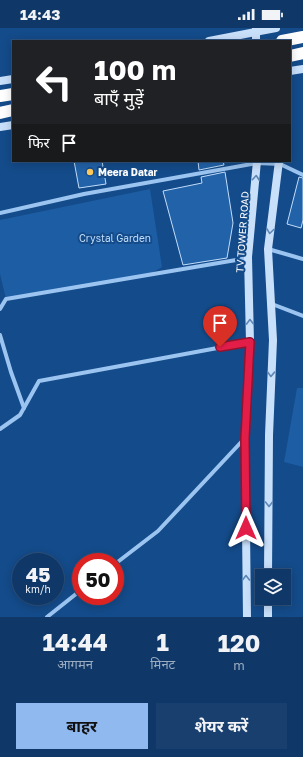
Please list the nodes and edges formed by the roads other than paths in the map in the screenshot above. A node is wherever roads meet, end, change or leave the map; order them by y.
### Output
1 (276, 28) edge
2 (256, 30) edge
3 (303, 37) edge
4 (213, 40) edge
5 (277, 40) edge
6 (287, 40) edge
7 (303, 53) edge
8 (291, 56) edge
9 (303, 69) edge
10 (291, 71) edge
11 (12, 79) edge
12 (0, 81) edge
13 (12, 94) edge
14 (0, 96) edge
15 (12, 110) edge
16 (0, 113) edge
17 (12, 125) edge
18 (0, 127) edge
19 (257, 162) edge
20 (279, 163) edge
21 (303, 175) edge
22 (0, 213) edge
23 (268, 248) junction
24 (248, 257) junction
25 (303, 259) edge
26 (271, 304) junction
27 (0, 308) edge
28 (303, 316) edge
29 (0, 335) edge
30 (250, 342) junction
31 (24, 408) junction
32 (0, 429) edge
33 (245, 438) junction
34 (124, 557) edge
35 (268, 569) edge
36 (72, 597) edge
37 (268, 605) edge
38 (47, 617) edge
39 (247, 617) edge
40 (268, 617) edge

1 - 2 main road
1 - 5 main road
2 - 4 main road
3 - 6 highway
7 - 8 highway
9 - 10 main road
11 - 12 main road
13 - 14 highway
15 - 16 highway
17 - 18 main road
19 - 20 street
19 - 22 street
24 -> 19 main road, TV TOWER ROAD
20 - 21 street
20 -> 23 main road
23 - 25 street
23 - 26 main road
24 - 27 street
30 -> 24 main road, TV TOWER ROAD
26 - 28 street
26 -> 35 main road
29 - 31 street
30 - 31 street
30 - 33 main road, TV TOWER ROAD
31 - 32 street
33 - 34 street
39 -> 33 main road, TV TOWER ROAD
36 - 38 street
37 - 40 main road

